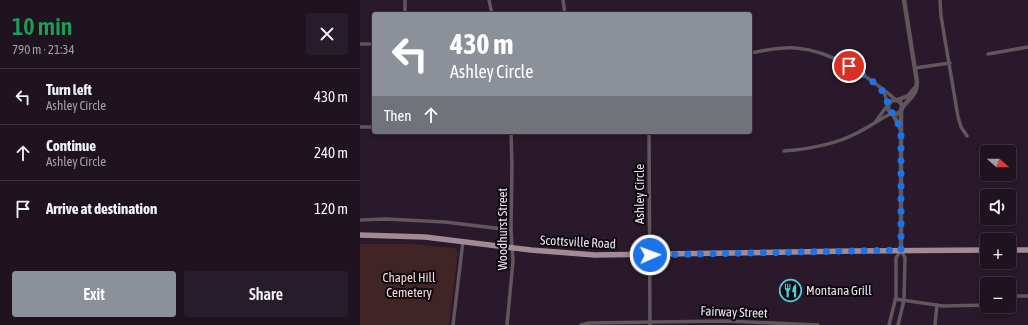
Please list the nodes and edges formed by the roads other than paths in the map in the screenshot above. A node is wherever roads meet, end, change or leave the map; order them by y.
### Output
1 (405, 0) edge
2 (490, 0) edge
3 (563, 0) edge
4 (904, 0) edge
5 (940, 0) edge
6 (405, 12) edge
7 (492, 12) edge
8 (565, 12) edge
9 (360, 44) edge
10 (372, 44) edge
11 (1028, 47) edge
12 (752, 53) edge
13 (988, 54) dead end
14 (950, 63) junction
15 (915, 68) junction
16 (916, 86) junction
17 (882, 90) junction
18 (896, 100) junction
19 (888, 105) junction
20 (901, 109) junction
21 (892, 113) junction
22 (876, 121) junction
23 (360, 127) edge
24 (372, 127) edge
25 (901, 129) junction
26 (511, 134) edge
27 (649, 134) edge
28 (967, 136) dead end
29 (784, 151) dead end
30 (360, 220) edge
31 (511, 230) junction
32 (360, 235) edge
33 (463, 241) junction
34 (512, 248) junction
35 (901, 250) junction
36 (980, 250) edge
37 (1016, 250) edge
38 (1028, 250) edge
39 (650, 255) junction
40 (1016, 296) edge
41 (1028, 296) edge
42 (895, 299) junction
43 (904, 300) junction
44 (937, 305) junction
45 (980, 305) edge
46 (650, 324) edge
47 (453, 325) edge
48 (508, 325) edge
49 (581, 325) edge
50 (818, 325) edge
51 (889, 325) edge
52 (898, 325) edge
53 (936, 325) edge

1 - 6 street
2 - 7 street
3 - 8 street
4 - 15 street
5 - 14 street
9 - 10 street
11 - 13 street
12 - 17 street
14 - 15 street
14 - 28 street
15 - 16 street
16 - 18 street
16 - 20 street
17 - 18 street
17 - 19 street
18 - 19 street
18 - 20 street
19 - 21 street
19 - 22 street
20 - 21 street
20 - 25 street
21 - 22 street
21 - 25 street
22 - 29 street
23 - 24 street
25 - 35 street
26 - 31 street, Woodhurst Street
27 - 39 street, Ashley Circle
30 - 31 street
31 - 34 street, Woodhurst Street
32 - 33 main road, Scottsville Road
33 - 34 main road, Scottsville Road
33 - 47 street
34 - 39 main road, Scottsville Road
34 - 48 street, Woodhurst Street
35 - 36 main road, Scottsville Road
35 - 39 main road, Scottsville Road
35 - 42 street
35 - 43 street
37 - 38 main road
39 - 46 street, Ashley Circle
40 - 41 street
42 - 43 street
42 - 51 street
43 - 44 street
43 - 52 street
44 - 45 street
44 - 53 street
46 - 49 street, Fairway Street
46 - 50 street, Fairway Street

